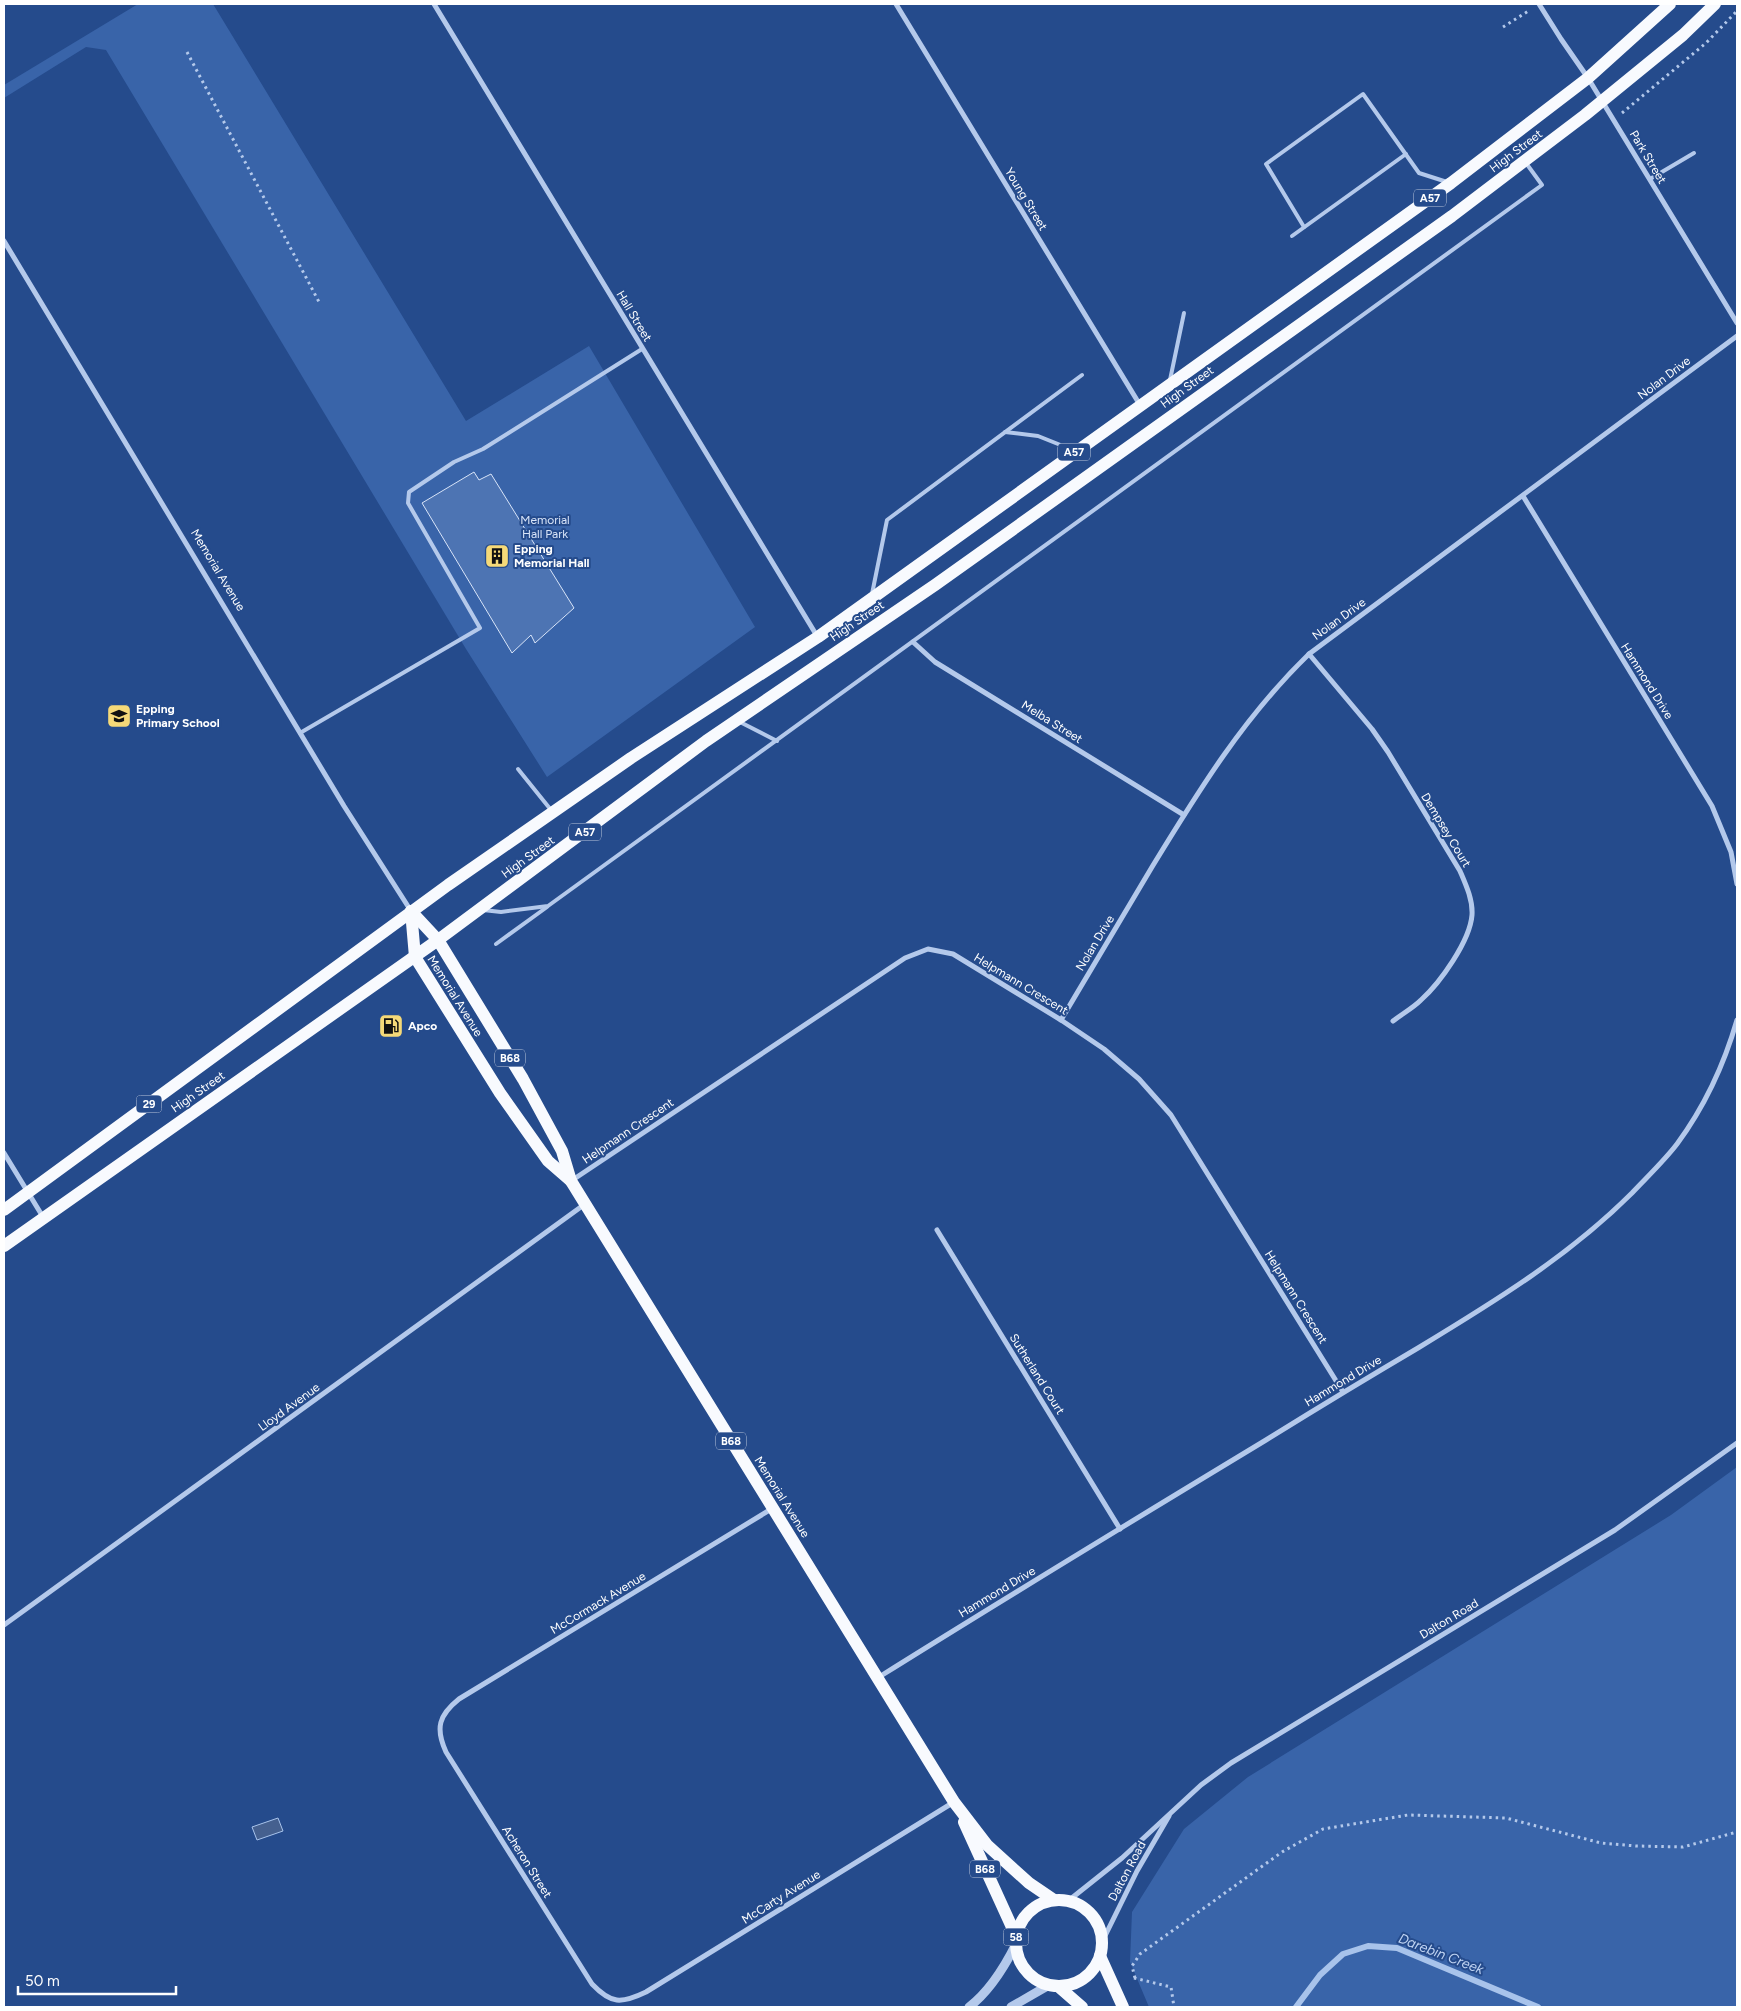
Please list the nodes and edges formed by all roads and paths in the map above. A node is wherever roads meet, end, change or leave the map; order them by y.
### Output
1 (434, 4) edge
2 (896, 4) edge
3 (1539, 4) edge
4 (1670, 4) edge
5 (1715, 4) edge
6 (1737, 11) edge
7 (1503, 27) dead end
8 (187, 52) dead end
9 (1588, 78) junction
10 (1602, 101) junction
11 (1614, 120) junction
12 (1694, 153) dead end
13 (1406, 154) junction
14 (1524, 162) junction
15 (1650, 179) junction
16 (1451, 183) junction
17 (1304, 227) junction
18 (1292, 236) dead end
19 (4, 241) edge
20 (319, 302) dead end
21 (1184, 313) dead end
22 (1737, 323) edge
23 (1737, 336) edge
24 (642, 349) junction
25 (1082, 375) dead end
26 (1169, 384) junction
27 (1140, 405) junction
28 (1005, 432) junction
29 (1076, 451) junction
30 (1523, 496) junction
31 (871, 599) junction
32 (818, 637) junction
33 (913, 642) junction
34 (1309, 654) junction
35 (736, 720) junction
36 (300, 733) junction
37 (776, 741) junction
38 (518, 769) dead end
39 (552, 811) junction
40 (1184, 815) junction
41 (1737, 884) edge
42 (548, 906) junction
43 (479, 909) junction
44 (412, 912) junction
45 (438, 940) junction
46 (496, 944) dead end
47 (414, 957) junction
48 (1061, 1020) junction
49 (1737, 1020) edge
50 (1393, 1021) dead end
51 (4, 1153) edge
52 (571, 1181) junction
53 (28, 1193) junction
54 (585, 1204) junction
55 (4, 1210) edge
56 (43, 1218) junction
57 (937, 1230) dead end
58 (4, 1246) edge
59 (1343, 1392) junction
60 (1737, 1443) edge
61 (773, 1508) junction
62 (1120, 1528) junction
63 (4, 1625) edge
64 (877, 1678) junction
65 (440, 1722) joint
66 (954, 1802) junction
67 (1172, 1811) junction
68 (1737, 1832) edge
69 (1054, 1900) junction
70 (1068, 1901) junction
71 (1016, 1940) junction
72 (1102, 1942) junction
73 (1100, 1956) junction
74 (1054, 1986) junction
75 (616, 2001) joint
76 (969, 2007) edge
77 (1011, 2007) edge
78 (1082, 2007) edge
79 (1123, 2007) edge
80 (1174, 2007) edge

1 - 24 street, Hall Street
2 - 27 street, Young Street
3 - 7 path
3 - 9 street, Park Street
4 - 9 main road, High Street / A57
5 - 10 main road, High Street
6 - 11 path
8 - 20 path
9 - 10 street, Park Street
9 - 16 main road, High Street / A57
10 - 11 street, Park Street
10 - 14 main road, High Street
11 - 15 street, Park Street
12 - 15 lane
13 - 16 lane
13 - 17 lane
13 - 17 lane
14 - 33 lane
14 - 35 main road, High Street
15 - 22 street, Park Street
16 - 26 main road, High Street / A57
17 - 18 lane
19 - 36 street, Memorial Avenue
21 - 26 lane
23 - 30 street, Nolan Drive
24 - 32 street, Hall Street
24 - 36 lane
25 - 28 lane
26 - 27 main road, High Street / A57
27 - 29 main road, High Street / A57
28 - 29 lane
28 - 31 lane
29 - 31 main road, High Street / A57
30 - 34 street, Nolan Drive
30 - 41 street, Hammond Drive
31 - 32 main road, High Street / A57
32 - 39 main road, High Street / A57
33 - 37 lane
33 - 40 street, Melba Street
34 - 40 street, Nolan Drive
34 - 50 street, Dempsey Court
35 - 37 lane
35 - 43 main road, High Street / A57
36 - 44 street, Memorial Avenue
37 - 42 lane
38 - 39 lane
39 - 44 main road, High Street / A57
40 - 48 street, Nolan Drive
42 - 43 lane
42 - 46 lane
43 - 45 main road, High Street / A57
44 - 45 main road, Memorial Avenue / B68
44 - 47 main road, Memorial Avenue / B68
44 - 53 main road, High Street / 29
45 - 47 main road, High Street
45 - 52 main road, Memorial Avenue / B68
47 - 52 main road, Memorial Avenue / B68
47 - 56 main road, High Street / 29
48 - 52 street, Helpmann Crescent
48 - 59 street, Helpmann Crescent
49 - 59 street, Hammond Drive
51 - 53 street
52 - 54 main road, Memorial Avenue / B68
53 - 55 main road, High Street / 29
53 - 56 street
54 - 61 main road, Memorial Avenue / B68
54 - 63 street, Lloyd Avenue
56 - 58 main road, High Street / 29
57 - 62 street, Sutherland Court
59 - 62 street, Hammond Drive
60 - 67 street, Dalton Road
61 - 64 main road, Memorial Avenue / B68
61 - 65 street, McCormack Avenue
62 - 64 street, Hammond Drive
64 - 66 main road, Memorial Avenue / B68
65 - 75 street, Acheron Street
66 - 69 main road, Memorial Avenue / B68
66 - 71 main road, Memorial Avenue / B68
66 - 75 street, McCarty Avenue
67 - 70 street, Dalton Road
67 - 72 street, Dalton Road
68 - 80 path
69 - 70 main road, 58
69 - 71 main road, 58
70 - 72 main road, 58
71 - 74 main road, 58
71 - 76 street
72 - 73 main road, 58
73 - 74 main road, 58
73 - 79 main road
74 - 77 street
74 - 78 main road, 58

